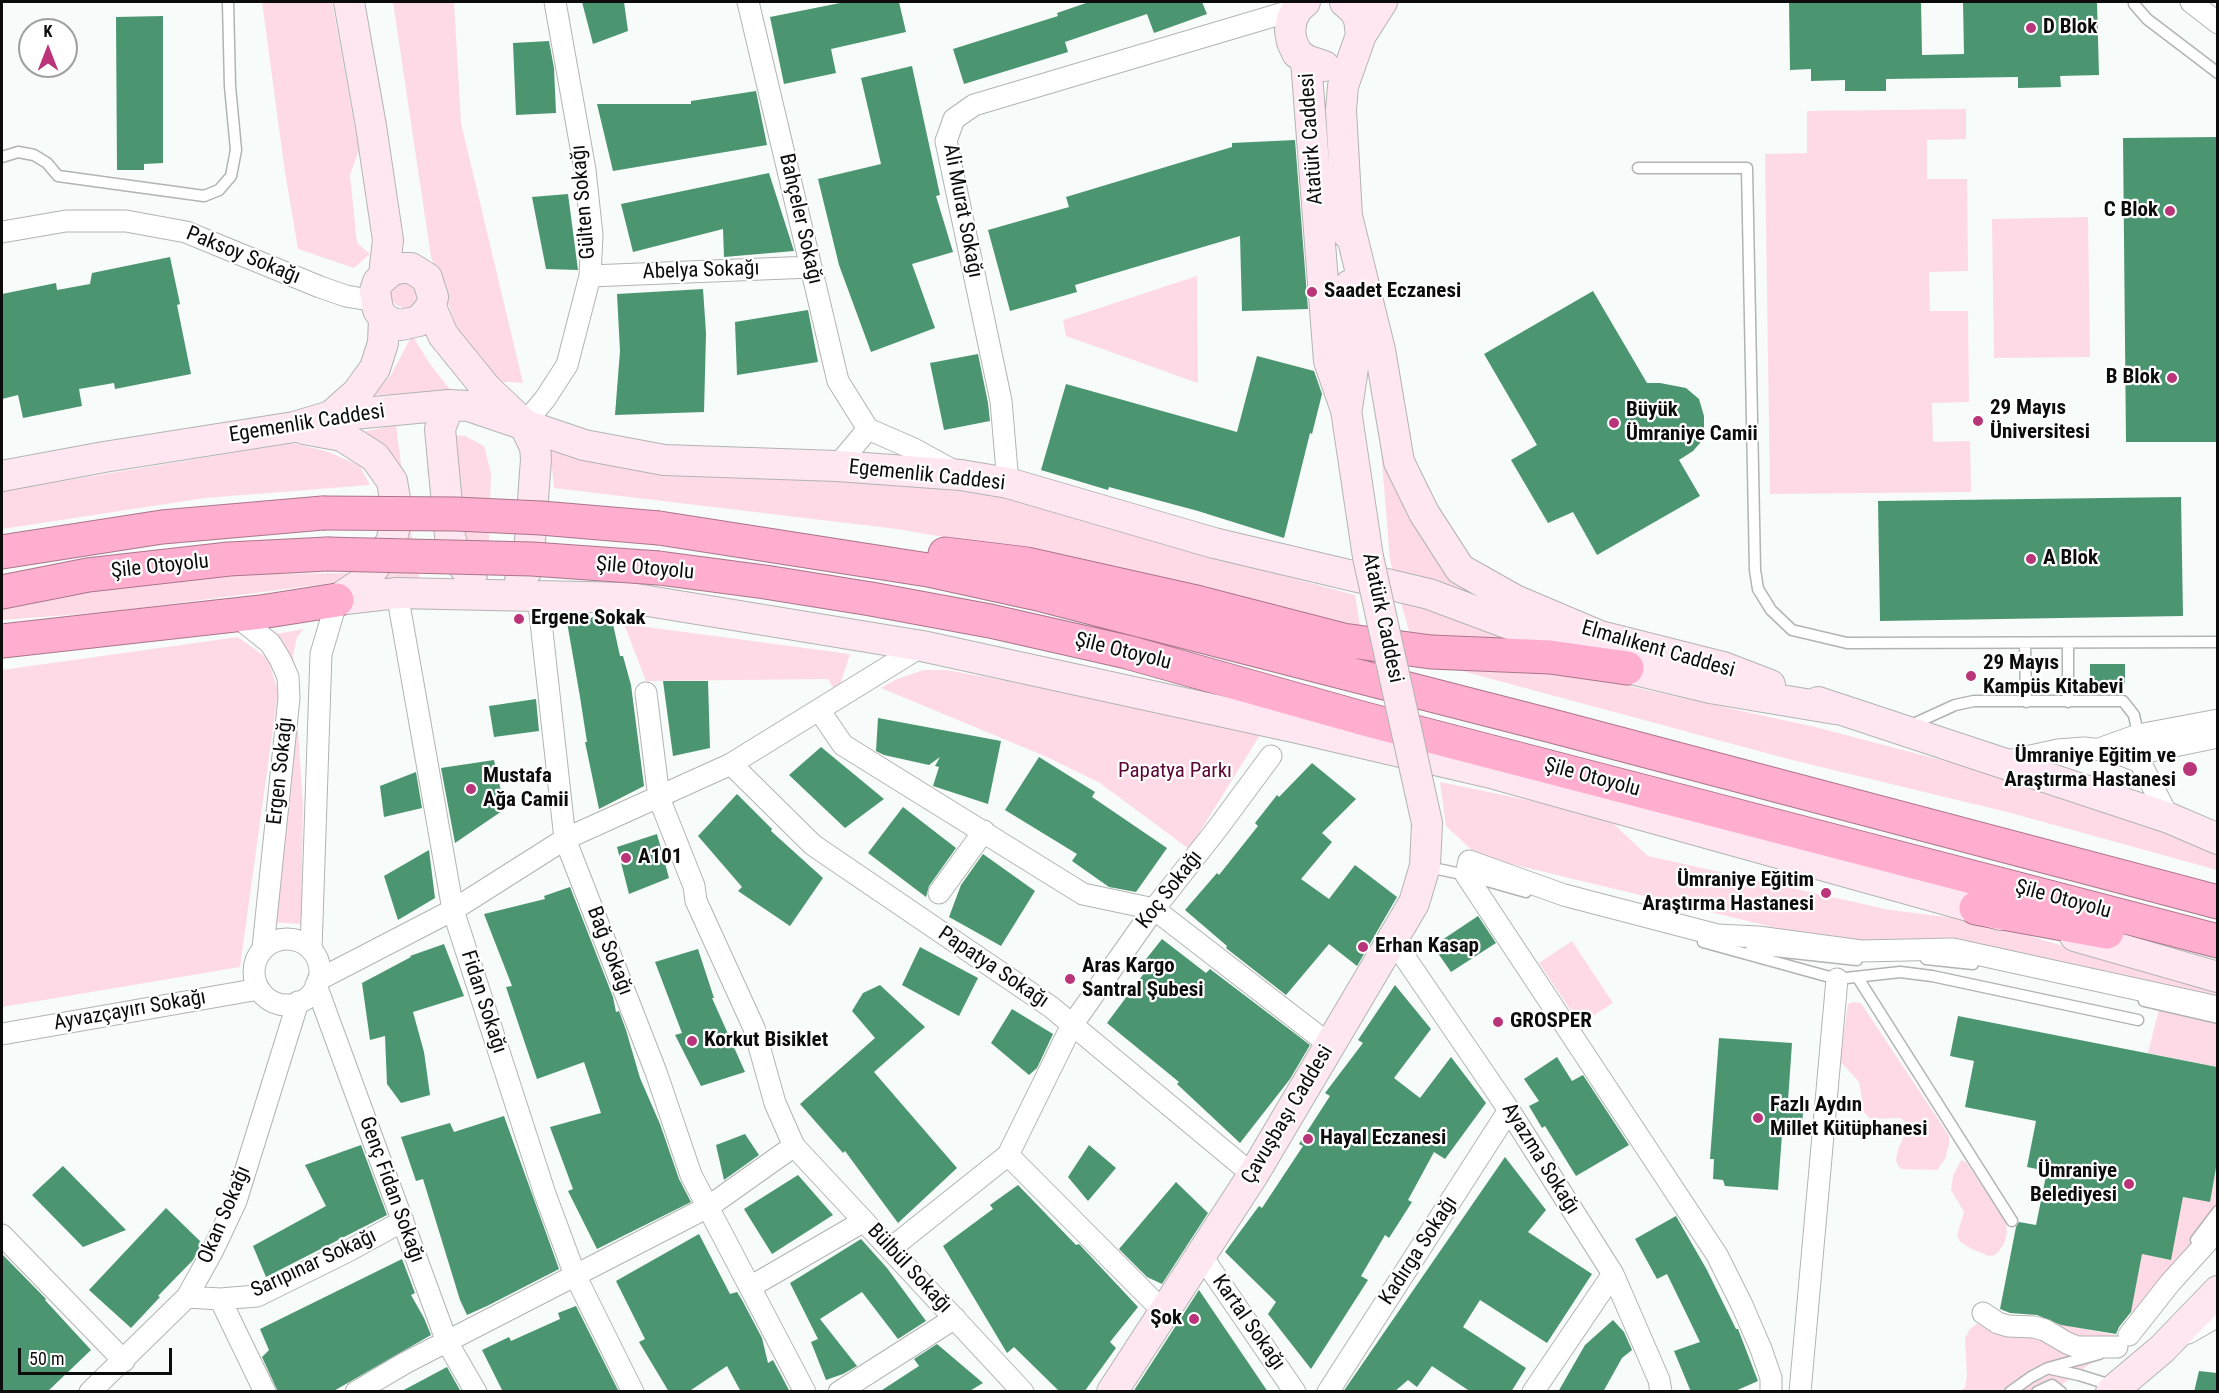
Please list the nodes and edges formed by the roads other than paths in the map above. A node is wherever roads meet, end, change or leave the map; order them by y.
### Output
1 (228, 2) edge
2 (350, 2) edge
3 (555, 2) edge
4 (748, 2) edge
5 (1346, 2) edge
6 (1382, 2) edge
7 (2191, 2) edge
8 (1303, 3) edge
9 (2134, 4) dead end
10 (2217, 22) edge
11 (1358, 43) junction
12 (1306, 60) junction
13 (2217, 72) edge
14 (2, 157) edge
15 (1638, 168) dead end
16 (1347, 216) junction
17 (2, 231) edge
18 (811, 267) junction
19 (590, 276) junction
20 (429, 293) junction
21 (381, 298) junction
22 (1342, 361) junction
23 (449, 405) junction
24 (331, 416) junction
25 (524, 424) junction
26 (294, 427) junction
27 (868, 429) junction
28 (837, 466) junction
29 (961, 475) junction
30 (2, 476) edge
31 (1008, 483) junction
32 (659, 528) junction
33 (2, 552) edge
34 (2, 592) edge
35 (397, 593) junction
36 (508, 594) junction
37 (538, 595) junction
38 (337, 600) junction
39 (235, 615) junction
40 (2, 641) edge
41 (2217, 642) edge
42 (2025, 643) junction
43 (2068, 643) junction
44 (922, 646) junction
45 (1627, 668) junction
46 (646, 693) dead end
47 (2026, 702) junction
48 (2068, 702) junction
49 (1835, 708) junction
50 (819, 710) junction
51 (2217, 720) edge
52 (1900, 730) junction
53 (2217, 737) edge
54 (2140, 750) junction
55 (1270, 756) dead end
56 (2001, 763) junction
57 (730, 764) junction
58 (659, 798) junction
59 (2169, 818) junction
60 (1427, 823) joint
61 (984, 831) junction
62 (2217, 838) edge
63 (565, 839) junction
64 (1425, 866) junction
65 (1466, 875) junction
66 (939, 893) dead end
67 (2217, 902) edge
68 (1976, 908) junction
69 (1154, 909) junction
70 (453, 910) junction
71 (1393, 940) junction
72 (2217, 941) edge
73 (263, 948) junction
74 (311, 950) junction
75 (1737, 951) junction
76 (2217, 953) edge
77 (2217, 977) edge
78 (1858, 978) junction
79 (1837, 979) junction
80 (317, 982) junction
81 (259, 989) junction
82 (298, 1002) junction
83 (2217, 1007) edge
84 (2217, 1018) edge
85 (2138, 1020) dead end
86 (1072, 1025) junction
87 (2, 1034) edge
88 (1330, 1045) junction
89 (1509, 1110) junction
90 (794, 1146) junction
91 (1008, 1155) junction
92 (1253, 1175) junction
93 (708, 1207) junction
94 (2217, 1211) edge
95 (403, 1221) junction
96 (864, 1221) junction
97 (2012, 1221) dead end
98 (2217, 1230) edge
99 (2, 1234) edge
100 (890, 1249) junction
101 (1201, 1255) junction
102 (1613, 1274) junction
103 (575, 1275) junction
104 (750, 1287) junction
105 (2217, 1291) edge
106 (187, 1297) junction
107 (220, 1299) junction
108 (1164, 1312) junction
109 (1983, 1313) dead end
110 (955, 1318) junction
111 (2214, 1321) edge
112 (2123, 1341) junction
113 (447, 1342) junction
114 (2162, 1349) junction
115 (124, 1361) junction
116 (2048, 1368) junction
117 (2118, 1390) edge
118 (90, 1392) edge
119 (265, 1392) edge
120 (356, 1392) edge
121 (476, 1392) edge
122 (633, 1392) edge
123 (805, 1392) edge
124 (839, 1392) edge
125 (1023, 1392) edge
126 (1112, 1392) edge
127 (1295, 1392) edge
128 (1328, 1392) edge
129 (1533, 1392) edge
130 (1661, 1392) edge
131 (1771, 1392) edge
132 (1800, 1392) edge
133 (2010, 1392) edge
134 (2037, 1392) edge
135 (2061, 1392) edge

1 - 14 lane
2 - 21 street
3 - 19 street, Gülten Sokağı
4 - 18 street, Bahçeler Sokağı
5 - 11 street
6 - 11 street, Atatürk Caddesi
7 - 10 street
8 - 12 street, Atatürk Caddesi
8 - 31 street, Ali Murat Sokağı
9 - 13 lane
11 - 12 street, Atatürk Caddesi
11 - 16 street, Atatürk Caddesi
12 - 22 street, Atatürk Caddesi
15 - 42 lane
16 - 22 street, Atatürk Caddesi
16 - 49 street, Elmalıkent Caddesi
17 - 21 street, Paksoy Sokağı
18 - 19 street, Abelya Sokağı
18 - 27 street, Bahçeler Sokağı
19 - 25 street, Gülten Sokağı
20 - 21 street
20 - 21 street
20 - 25 street
21 - 24 street
22 - 60 street, Atatürk Caddesi, bridge
23 - 24 street, Egemenlik Caddesi
23 - 25 street, Egemenlik Caddesi
23 - 36 street
24 - 26 street, Egemenlik Caddesi
25 - 28 street, Egemenlik Caddesi
25 - 36 street
26 - 30 street, Egemenlik Caddesi
26 - 38 street
27 - 28 street
27 - 29 street
28 - 29 street, Egemenlik Caddesi
29 - 31 street, Egemenlik Caddesi
31 - 45 street, Egemenlik Caddesi
32 - 33 highway, Şile Otoyolu, bridge
32 - 45 highway
32 - 67 highway, Şile Otoyolu
34 - 72 highway, Şile Otoyolu, bridge
35 - 36 street
35 - 38 street
35 - 70 street, Fidan Sokağı
36 - 37 street
37 - 44 street
37 - 63 street, Bağ Sokağı
38 - 39 highway
38 - 74 street, Ergen Sokağı
39 - 40 highway
39 - 73 street, Ergen Sokağı
41 - 43 lane
42 - 43 lane
42 - 47 lane
43 - 48 lane
44 - 50 street
44 - 68 street
45 - 49 street, Egemenlik Caddesi
46 - 58 street, Bülbül Sokağı
47 - 48 lane
47 - 52 lane
48 - 54 lane
49 - 52 street, Elmalıkent Caddesi
50 - 57 street
50 - 61 street
51 - 54 street
52 - 56 street, Elmalıkent Caddesi
53 - 54 street
54 - 56 street
54 - 59 street
55 - 69 street, Koç Sokağı
56 - 59 street, Elmalıkent Caddesi
57 - 58 street
57 - 86 street, Papatya Sokağı
58 - 63 street
58 - 90 street, Bülbül Sokağı
59 - 62 street, Elmalıkent Caddesi
60 - 64 street, Çavuşbaşı Caddesi
61 - 66 street, Papatya Sokağı
61 - 69 street
63 - 70 street
63 - 93 street, Bağ Sokağı
64 - 65 lane
64 - 71 street, Çavuşbaşı Caddesi
65 - 75 lane
65 - 83 street
65 - 131 street
68 - 76 highway
68 - 77 street
69 - 86 street, Koç Sokağı
69 - 88 street
70 - 80 street
70 - 103 street, Fidan Sokağı
71 - 88 street, Çavuşbaşı Caddesi
71 - 89 street, Ayazma Sokağı
73 - 74 street
73 - 81 street
74 - 80 street
75 - 79 lane
75 - 84 lane
78 - 79 lane
78 - 85 lane
78 - 97 lane
79 - 132 street
80 - 82 street
80 - 95 street, Genç Fidan Sokağı
81 - 82 street
81 - 87 street, Ayvazçayırı Sokağı
82 - 106 street, Okan Sokağı
86 - 91 street, Koç Sokağı
86 - 92 street, Papatya Sokağı
88 - 92 street, Çavuşbaşı Caddesi
89 - 102 street, Ayazma Sokağı
89 - 128 street, Kadırga Sokağı
90 - 93 street
90 - 96 street, Bülbül Sokağı
91 - 100 street
91 - 108 street
92 - 101 street, Çavuşbaşı Caddesi
93 - 103 street
93 - 104 street, Bağ Sokağı
94 - 112 lane
95 - 107 street, Sarıpınar Sokağı
95 - 113 street, Genç Fidan Sokağı
96 - 100 street, Bülbül Sokağı
96 - 104 street
98 - 112 street
99 - 115 street
100 - 110 street, Bülbül Sokağı
101 - 108 street, Çavuşbaşı Caddesi
101 - 127 street, Kartal Sokağı
102 - 129 street
102 - 130 street, Ayazma Sokağı
103 - 113 street
103 - 122 street, Fidan Sokağı
104 - 123 street, Bağ Sokağı
105 - 114 street
106 - 107 street, Sarıpınar Sokağı
106 - 115 street, Okan Sokağı
107 - 119 street
108 - 126 street, Çavuşbaşı Caddesi
109 - 112 street
110 - 124 street
110 - 125 street, Bülbül Sokağı
111 - 114 street
112 - 116 lane
113 - 120 street
113 - 121 street, Genç Fidan Sokağı
114 - 117 street
115 - 118 street, Okan Sokağı
116 - 117 lane
116 - 133 lane
134 - 135 lane

